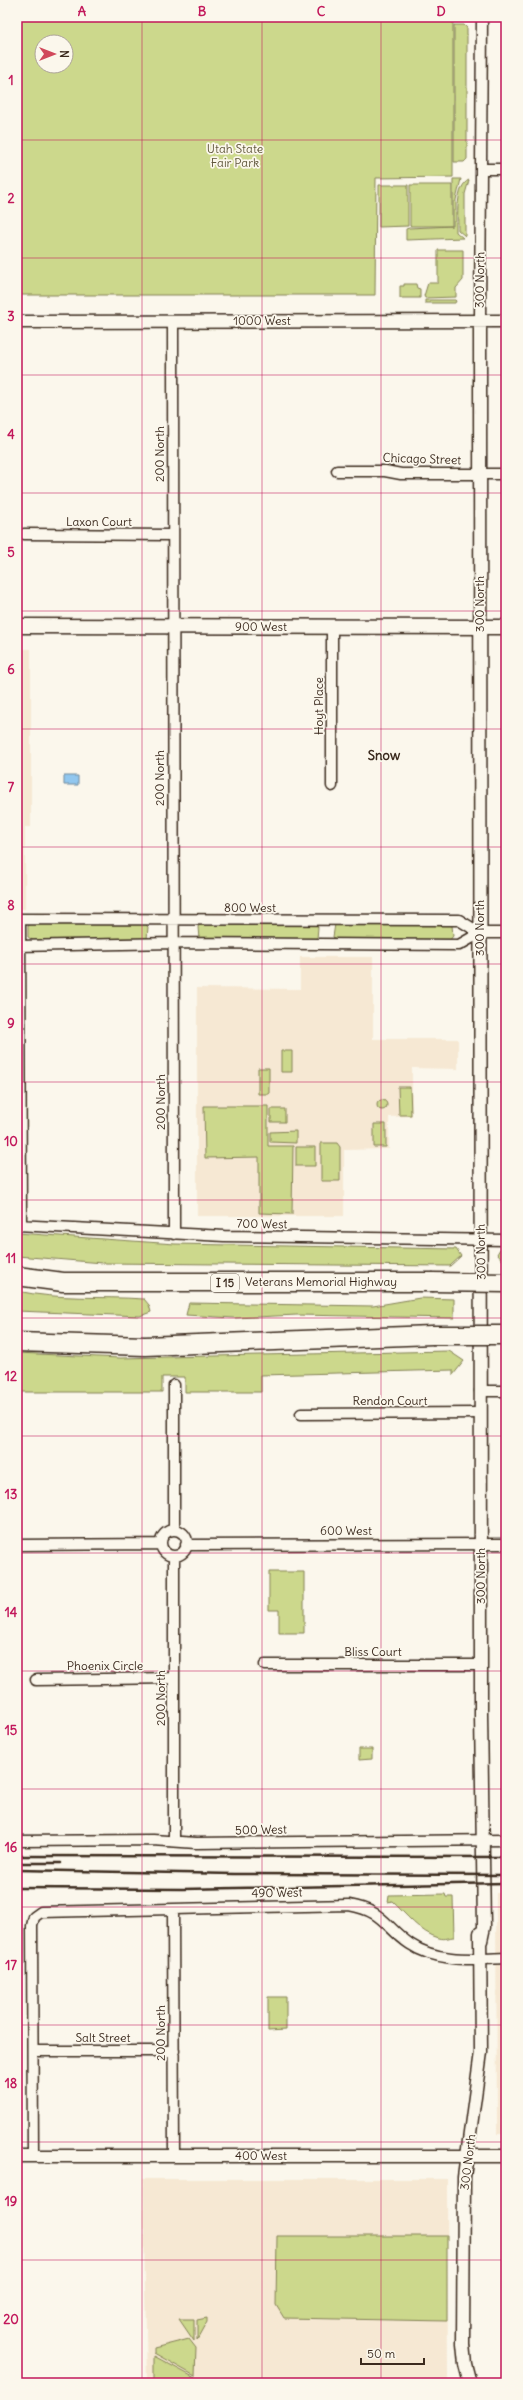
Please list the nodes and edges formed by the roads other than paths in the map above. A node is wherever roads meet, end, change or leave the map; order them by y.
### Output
1 (482, 17) edge
2 (482, 169) junction
3 (506, 169) edge
4 (480, 321) junction
5 (506, 321) edge
6 (17, 322) edge
7 (173, 322) junction
8 (337, 471) dead end
9 (480, 474) junction
10 (506, 474) edge
11 (24, 534) dead end
12 (173, 535) junction
13 (17, 626) edge
14 (173, 626) junction
15 (332, 626) junction
16 (480, 626) junction
17 (506, 626) edge
18 (332, 786) dead end
19 (18, 919) edge
20 (174, 921) junction
21 (480, 933) junction
22 (506, 933) edge
23 (174, 943) junction
24 (18, 946) edge
25 (19, 1225) edge
26 (174, 1234) junction
27 (480, 1239) junction
28 (506, 1240) edge
29 (17, 1276) edge
30 (506, 1283) edge
31 (505, 1335) edge
32 (17, 1342) edge
33 (174, 1385) dead end
34 (480, 1391) junction
35 (506, 1391) edge
36 (480, 1413) junction
37 (301, 1414) dead end
38 (174, 1530) junction
39 (161, 1544) junction
40 (480, 1544) junction
41 (506, 1544) edge
42 (17, 1545) edge
43 (186, 1545) junction
44 (174, 1556) junction
45 (265, 1665) dead end
46 (481, 1665) junction
47 (174, 1678) junction
48 (36, 1680) dead end
49 (482, 1840) junction
50 (506, 1840) edge
51 (17, 1841) edge
52 (174, 1841) junction
53 (173, 1910) junction
54 (482, 1958) junction
55 (506, 1958) edge
56 (33, 2051) junction
57 (174, 2051) junction
58 (17, 2156) edge
59 (33, 2156) junction
60 (174, 2156) junction
61 (467, 2156) junction
62 (506, 2156) edge
63 (470, 2383) edge

1 - 2 street, 300 North
2 - 3 street
2 - 4 street, 300 North
4 - 5 street, 1000 West
4 - 7 street, 1000 West
4 - 9 street, 300 North
6 - 7 street, 1000 West
7 - 12 street, 200 North
8 - 9 street, Chicago Street
9 - 10 street, Chicago Street
9 - 16 street, 300 North
11 - 12 street, Laxon Court
12 - 14 street, 200 North
13 - 14 main road, 900 West
14 - 15 main road, 900 West
14 - 20 street, 200 North
15 - 16 main road, 900 West
15 - 18 street, Hoyt Place
16 - 17 main road, 900 West
16 - 21 street, 300 North
19 - 20 street, 800 West
19 - 24 street
20 - 21 street, 800 West
20 - 23 street, 200 North
21 - 22 street
21 - 23 street
21 - 27 street, 300 North
23 - 24 street
23 - 26 street, 200 North
24 - 25 street
25 - 26 street, 700 West
26 - 27 street, 700 West
27 - 28 street, 700 West
27 - 34 street, 300 North
29 - 30 highway, Veterans Memorial Highway / I 15, bridge
31 - 32 highway, bridge
33 - 38 street
34 - 35 street
34 - 36 street, 300 North
36 - 37 street, Rendon Court
36 - 40 street, 300 North
38 - 39 street
38 - 43 street
39 - 42 street
39 - 44 street
40 - 41 street, 600 West
40 - 43 street, 600 West
40 - 46 street, 300 North
43 - 44 street
44 - 47 street, 200 North
45 - 46 street, Bliss Court
46 - 49 street, 300 North
47 - 48 street, Phoenix Circle
47 - 52 street, 200 North
49 - 50 street, 500 West
49 - 52 street, 500 West
49 - 54 street, 300 North
51 - 52 street, 500 West
53 - 54 street, 490 West
53 - 56 street, 490 West
53 - 57 street, 200 North
54 - 55 street, 490 West
54 - 61 street, 300 North
56 - 57 street, Salt Street
56 - 59 street
57 - 60 street, 200 North
58 - 59 street, 400 West
59 - 60 street, 400 West
60 - 61 street, 400 West
61 - 62 street, 400 West
61 - 63 street, 300 North

